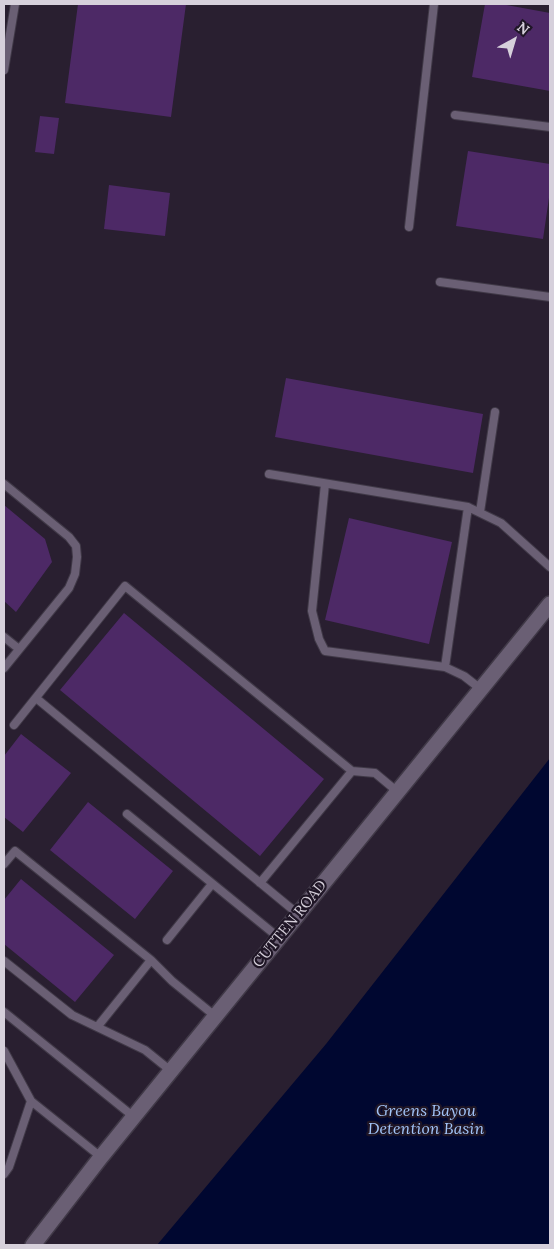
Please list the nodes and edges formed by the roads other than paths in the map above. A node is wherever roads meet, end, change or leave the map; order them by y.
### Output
1 (15, 4) edge
2 (434, 4) edge
3 (4, 70) edge
4 (455, 114) dead end
5 (550, 127) edge
6 (409, 227) dead end
7 (440, 282) dead end
8 (550, 297) edge
9 (495, 412) dead end
10 (269, 474) dead end
11 (4, 484) edge
12 (325, 484) junction
13 (468, 507) junction
14 (480, 512) junction
15 (550, 567) edge
16 (550, 604) edge
17 (4, 637) edge
18 (19, 649) junction
19 (444, 667) junction
20 (4, 668) edge
21 (482, 690) junction
22 (36, 698) junction
23 (14, 725) dead end
24 (352, 771) junction
25 (399, 793) junction
26 (127, 814) dead end
27 (4, 864) edge
28 (260, 883) junction
29 (212, 884) junction
30 (298, 914) junction
31 (278, 937) junction
32 (167, 940) dead end
33 (151, 960) junction
34 (4, 961) edge
35 (4, 1012) edge
36 (215, 1016) junction
37 (98, 1026) junction
38 (4, 1051) edge
39 (171, 1071) junction
40 (31, 1101) junction
41 (134, 1117) junction
42 (101, 1157) junction
43 (4, 1174) edge
44 (33, 1245) edge

1 - 3 lane
2 - 6 lane
4 - 5 lane
7 - 8 lane
9 - 14 lane
10 - 12 lane
11 - 18 lane
12 - 13 lane
12 - 19 lane
13 - 14 lane
13 - 19 lane
14 - 15 lane
16 - 21 street, CUTTEN ROAD
17 - 18 lane
18 - 20 lane
19 - 21 lane
21 - 25 street, CUTTEN ROAD
22 - 23 lane
22 - 24 lane
22 - 28 lane
24 - 25 lane
24 - 28 lane
25 - 30 street, CUTTEN ROAD
26 - 29 lane
27 - 33 lane
28 - 30 lane
29 - 31 lane
29 - 32 lane
30 - 31 street, CUTTEN ROAD
31 - 36 street, CUTTEN ROAD
33 - 36 lane
33 - 37 lane
34 - 37 lane
35 - 41 lane
36 - 39 street, CUTTEN ROAD
37 - 39 lane
38 - 40 lane
39 - 41 street, CUTTEN ROAD
40 - 42 lane
40 - 43 lane
41 - 42 street, CUTTEN ROAD
42 - 44 street, CUTTEN ROAD

